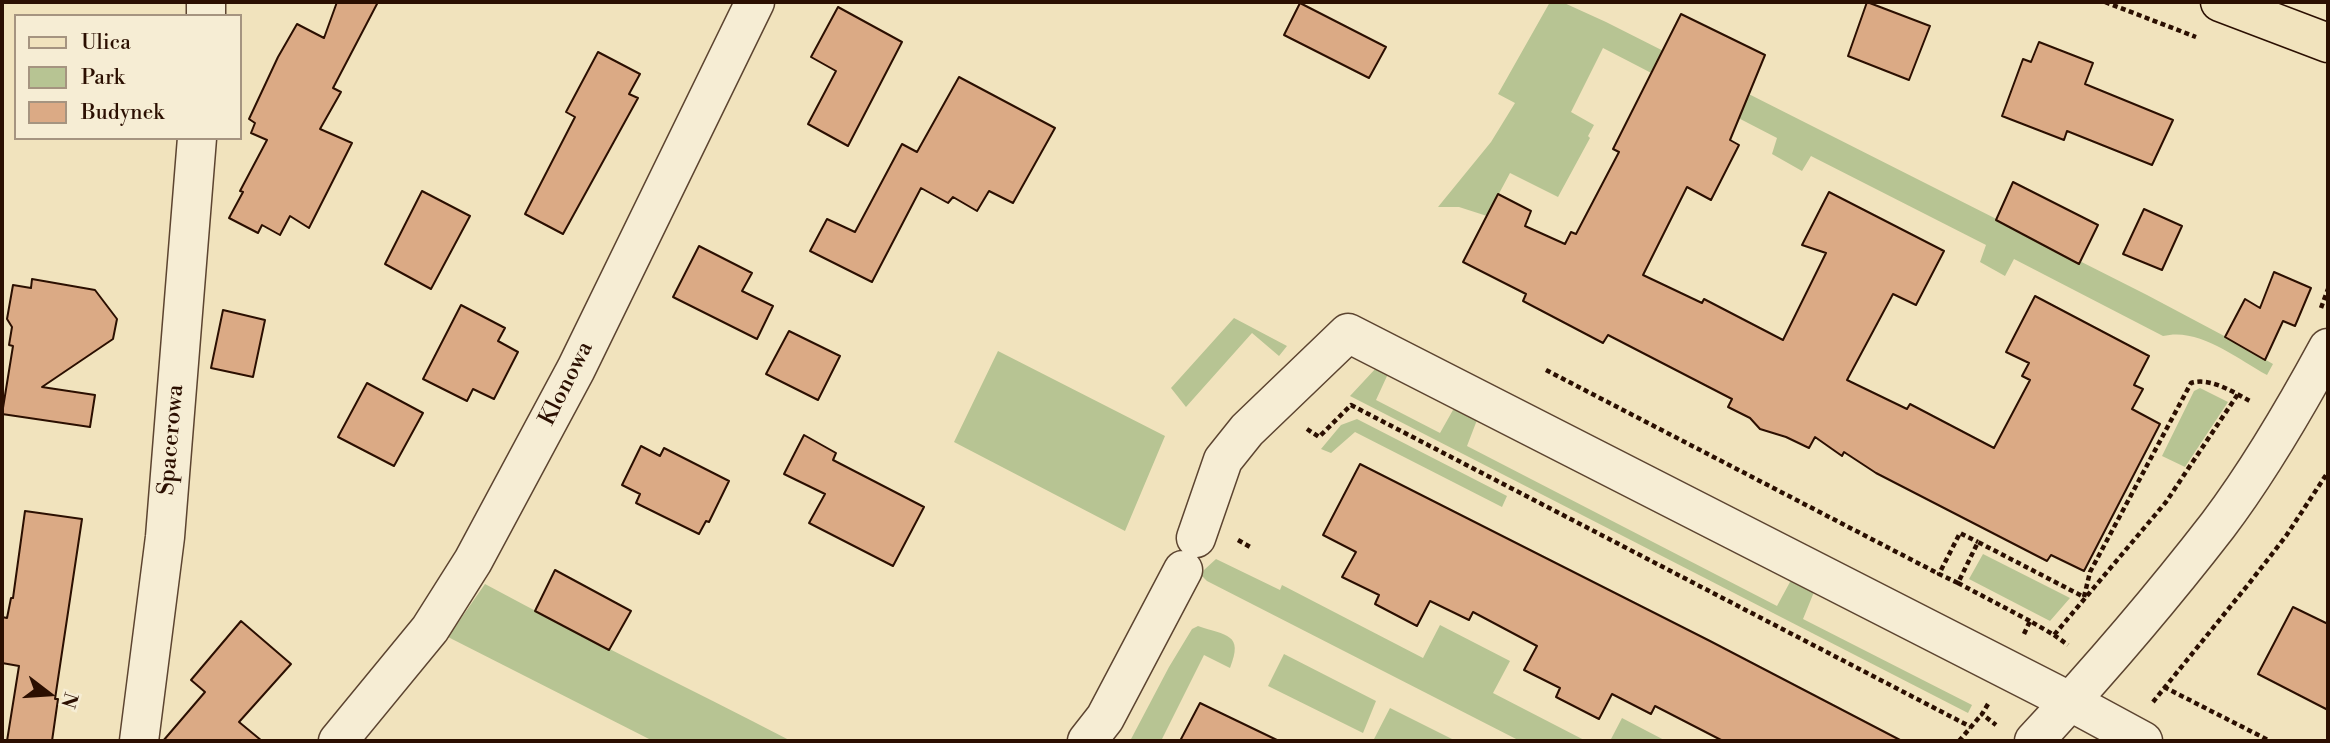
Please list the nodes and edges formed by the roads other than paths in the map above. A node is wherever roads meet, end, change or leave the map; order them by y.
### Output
1 (755, 2) edge
2 (2220, 2) edge
3 (2328, 43) edge
4 (197, 140) edge
5 (2328, 348) edge
6 (2071, 702) junction
7 (2135, 737) edge
8 (139, 741) edge
9 (338, 741) edge
10 (1087, 741) edge
11 (2034, 741) edge

1 - 9 street, Klonowa
2 - 3 main road
4 - 8 street, Spacerowa
5 - 6 street
6 - 7 street
6 - 10 street
6 - 11 street

